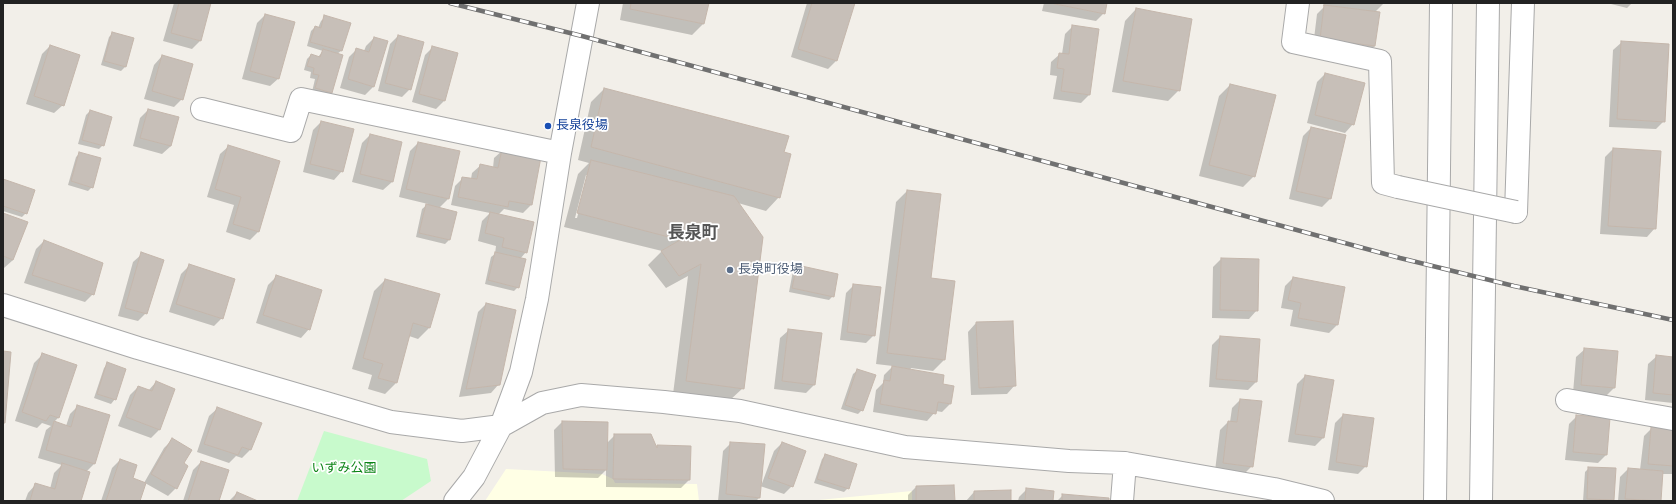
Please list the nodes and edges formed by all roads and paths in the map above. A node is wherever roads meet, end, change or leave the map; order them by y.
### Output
1 (588, 3) edge
2 (1298, 3) edge
3 (1441, 3) edge
4 (1488, 3) edge
5 (1523, 3) edge
6 (202, 109) dead end
7 (560, 153) junction
8 (3, 305) edge
9 (1567, 400) dead end
10 (1673, 419) edge
11 (501, 426) junction
12 (1125, 463) junction
13 (455, 501) edge
14 (1122, 501) edge
15 (1323, 501) edge
16 (1435, 501) edge
17 (1481, 501) edge

1 - 7 street
2 - 5 street, bridge
3 - 16 street
4 - 17 street
6 - 7 street
7 - 11 street
8 - 11 street
9 - 10 street
11 - 12 street
11 - 13 street
12 - 14 street
12 - 15 street

